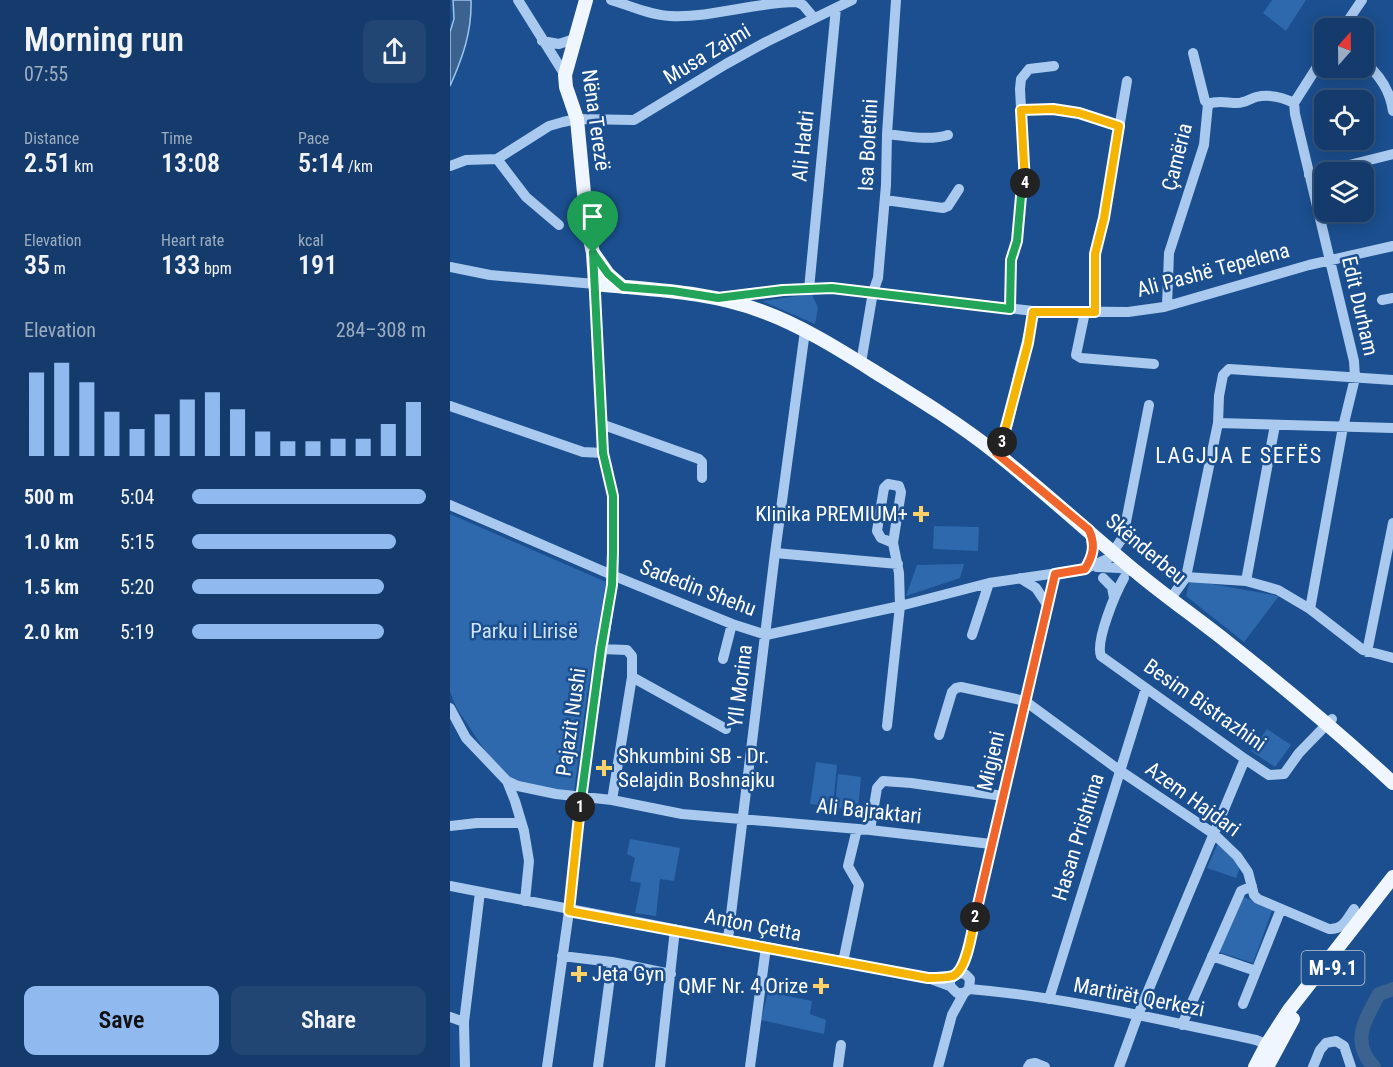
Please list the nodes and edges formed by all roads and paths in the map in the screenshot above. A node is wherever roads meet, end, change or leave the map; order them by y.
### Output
1 (518, 0) edge
2 (586, 0) edge
3 (611, 0) edge
4 (851, 0) edge
5 (896, 0) edge
6 (1362, 0) edge
7 (736, 5) edge
8 (836, 8) junction
9 (814, 18) junction
10 (1350, 18) edge
11 (574, 39) junction
12 (542, 41) junction
13 (1193, 53) dead end
14 (1054, 66) dead end
15 (1374, 70) edge
16 (1314, 72) edge
17 (565, 75) junction
18 (1127, 81) dead end
19 (1294, 103) junction
20 (1208, 104) junction
21 (1021, 110) junction
22 (1393, 111) edge
23 (577, 119) junction
24 (1119, 126) junction
25 (887, 134) junction
26 (948, 135) dead end
27 (1393, 154) edge
28 (497, 159) junction
29 (450, 166) edge
30 (1309, 175) junction
31 (959, 189) dead end
32 (885, 200) junction
33 (559, 225) dead end
34 (1393, 246) edge
35 (593, 253) junction
36 (1329, 261) junction
37 (450, 267) edge
38 (595, 284) junction
39 (623, 287) junction
40 (808, 289) junction
41 (873, 292) junction
42 (717, 298) junction
43 (1167, 306) junction
44 (1010, 309) junction
45 (1033, 312) junction
46 (1090, 312) junction
47 (805, 331) junction
48 (861, 363) junction
49 (1154, 364) dead end
50 (1355, 378) junction
51 (1393, 380) edge
52 (1149, 405) dead end
53 (450, 406) edge
54 (1218, 423) junction
55 (601, 424) junction
56 (1275, 425) junction
57 (1343, 426) junction
58 (1393, 429) edge
59 (603, 453) junction
60 (996, 453) junction
61 (702, 478) dead end
62 (450, 505) edge
63 (1393, 523) edge
64 (1089, 530) junction
65 (894, 543) junction
66 (1115, 551) junction
67 (774, 553) junction
68 (898, 564) junction
69 (1089, 568) junction
70 (1055, 574) junction
71 (1139, 574) junction
72 (612, 575) junction
73 (1186, 577) junction
74 (1020, 578) junction
75 (1103, 578) dead end
76 (1124, 578) dead end
77 (1245, 581) junction
78 (989, 583) junction
79 (1173, 595) junction
80 (1114, 598) junction
81 (900, 606) junction
82 (1047, 606) junction
83 (1311, 609) junction
84 (732, 624) junction
85 (766, 635) junction
86 (972, 635) dead end
87 (601, 649) junction
88 (1367, 652) junction
89 (1393, 658) edge
90 (723, 659) dead end
91 (632, 677) junction
92 (1146, 688) junction
93 (1025, 701) junction
94 (450, 708) edge
95 (1330, 722) junction
96 (887, 726) dead end
97 (726, 729) dead end
98 (939, 735) dead end
99 (1245, 759) junction
100 (1119, 770) junction
101 (1393, 772) edge
102 (507, 781) junction
103 (1393, 783) edge
104 (1003, 796) junction
105 (581, 798) junction
106 (612, 800) junction
107 (742, 818) junction
108 (521, 823) junction
109 (450, 826) edge
110 (856, 828) junction
111 (870, 830) junction
112 (1214, 834) junction
113 (991, 844) junction
114 (1393, 877) edge
115 (450, 886) edge
116 (1252, 886) junction
117 (1393, 891) edge
118 (480, 892) junction
119 (525, 901) junction
120 (1281, 909) junction
121 (1354, 909) dead end
122 (569, 911) junction
123 (675, 929) junction
124 (728, 939) junction
125 (766, 947) junction
126 (562, 956) junction
127 (1212, 956) junction
128 (612, 962) junction
129 (843, 962) junction
130 (1256, 971) junction
131 (671, 974) junction
132 (961, 983) junction
133 (1049, 999) junction
134 (1243, 1004) dead end
135 (1138, 1014) junction
136 (450, 1017) edge
137 (464, 1022) junction
138 (1182, 1025) junction
139 (841, 1045) dead end
140 (1271, 1046) junction
141 (465, 1067) edge
142 (547, 1067) edge
143 (598, 1067) edge
144 (660, 1067) edge
145 (750, 1067) edge
146 (838, 1067) edge
147 (938, 1067) edge
148 (1028, 1067) edge
149 (1045, 1067) edge
150 (1119, 1067) edge
151 (1256, 1067) edge
152 (1267, 1067) edge
153 (1312, 1067) edge
154 (1351, 1067) edge

1 - 12 street
2 - 11 main road, Nëna Terezë
3 - 7 street
4 - 8 street, Musa Zajmi
5 - 25 street, Isa Boletini
6 - 10 street
7 - 9 street
8 - 9 street, Musa Zajmi
8 - 40 street, Ali Hadri
9 - 23 street, Musa Zajmi
11 - 12 street
11 - 17 main road, Nëna Terezë
12 - 17 street
13 - 20 street
14 - 21 street
15 - 22 street
16 - 19 street
17 - 23 main road, Nëna Terezë
18 - 24 street
19 - 20 street, Çamëria
19 - 30 street, Edit Durham
20 - 43 street, Çamëria
21 - 24 street
21 - 44 street
23 - 28 street, Musa Zajmi
23 - 35 main road, Nëna Terezë
24 - 46 street
25 - 26 street
25 - 32 street, Isa Boletini
27 - 30 street
28 - 29 street
28 - 33 street
30 - 36 street, Edit Durham
31 - 32 street
32 - 41 street, Isa Boletini
34 - 36 street, Ali Pashë Tepelena
35 - 38 main road, Nëna Terezë
35 - 39 main road
36 - 43 street, Ali Pashë Tepelena
36 - 50 street, Edit Durham
37 - 38 street
38 - 39 main road, Skënderbeu
38 - 55 street, Pajazit Nushi
39 - 42 main road, Skënderbeu
40 - 41 street, Ali Pashë Tepelena
40 - 42 street, Ali Pashë Tepelena
41 - 44 street, Ali Pashë Tepelena
41 - 48 street
42 - 47 main road, Skënderbeu
43 - 46 street, Ali Pashë Tepelena
44 - 45 street, Ali Pashë Tepelena
45 - 46 street, Ali Pashë Tepelena
45 - 60 street
46 - 49 street
47 - 48 main road, Skënderbeu
47 - 67 street, Yll Morina
48 - 60 main road, Skënderbeu
50 - 51 street
50 - 54 street
50 - 57 street, Edit Durham
52 - 66 street
53 - 59 street
54 - 56 street
54 - 73 street
55 - 59 street, Pajazit Nushi
55 - 61 street
56 - 57 street
56 - 77 street
57 - 58 street
57 - 83 street, Edit Durham
59 - 72 street, Pajazit Nushi
60 - 64 main road, Skënderbeu
62 - 72 street, Sadedin Shehu
63 - 88 street
64 - 66 main road, Skënderbeu
64 - 69 street
65 - 65 street
65 - 68 street
66 - 69 street
66 - 71 main road, Skënderbeu
66 - 79 main road, Skënderbeu
67 - 68 street
67 - 85 street, Yll Morina
68 - 81 street
69 - 70 street
69 - 71 street
70 - 74 street
70 - 82 street, Migjeni
71 - 79 main road, Skënderbeu
72 - 84 street, Sadedin Shehu
72 - 87 street, Pajazit Nushi
73 - 77 street
73 - 79 street
74 - 78 street
74 - 82 street
75 - 80 street
76 - 80 street
77 - 83 street
78 - 81 street
78 - 86 street
79 - 95 main road, Skënderbeu
80 - 92 street, Besim Bistrazhini
81 - 85 street
81 - 96 street
82 - 93 street, Migjeni
83 - 88 street
84 - 85 street, Sadedin Shehu
84 - 90 street
85 - 107 street, Yll Morina
87 - 91 street
87 - 105 street, Pajazit Nushi
88 - 89 street
91 - 97 street
91 - 106 street
92 - 99 street, Besim Bistrazhini
92 - 100 street, Hasan Prishtina
93 - 98 street
93 - 100 street, Azem Hajdari
93 - 104 street, Migjeni
94 - 102 street
95 - 99 street, Besim Bistrazhini
95 - 101 main road, Skënderbeu
95 - 103 main road, Skënderbeu
99 - 112 street
100 - 112 street, Azem Hajdari
100 - 133 street, Hasan Prishtina
102 - 105 street, Ali Bajraktari
102 - 108 street
104 - 111 street
104 - 113 street, Migjeni
105 - 106 street, Ali Bajraktari
105 - 122 street, Pajazit Nushi
106 - 107 street, Ali Bajraktari
107 - 110 street, Ali Bajraktari
107 - 124 street, Yll Morina
108 - 109 street
108 - 119 street
110 - 111 street, Ali Bajraktari
110 - 129 street
111 - 113 street, Ali Bajraktari
112 - 116 street, Azem Hajdari
112 - 135 street
113 - 132 street, Migjeni
114 - 140 main road, M-9.1
115 - 118 street, Anton Çetta
116 - 120 street, Azem Hajdari
116 - 127 street
117 - 140 main road, M-9.1
118 - 119 street, Anton Çetta
118 - 137 street
119 - 122 street, Anton Çetta
120 - 121 street, Azem Hajdari
120 - 130 street
122 - 123 street, Anton Çetta
122 - 126 street, Pajazit Nushi
123 - 124 street, Anton Çetta
123 - 131 street
124 - 125 street, Anton Çetta
125 - 129 street, Anton Çetta
125 - 145 street
126 - 128 street
126 - 142 street, Pajazit Nushi
127 - 130 street
127 - 138 street
128 - 131 street
128 - 143 street
129 - 132 street, Anton Çetta
130 - 134 street
131 - 144 street
132 - 133 street, Martirët Qerkezi
132 - 147 street, Migjeni
133 - 135 street, Martirët Qerkezi
135 - 138 street, Martirët Qerkezi
135 - 150 street
136 - 137 street
137 - 141 street
138 - 140 street, Martirët Qerkezi
139 - 146 street
140 - 151 main road, M-9.1
140 - 152 main road, M-9.1
148 - 149 street
153 - 154 street

